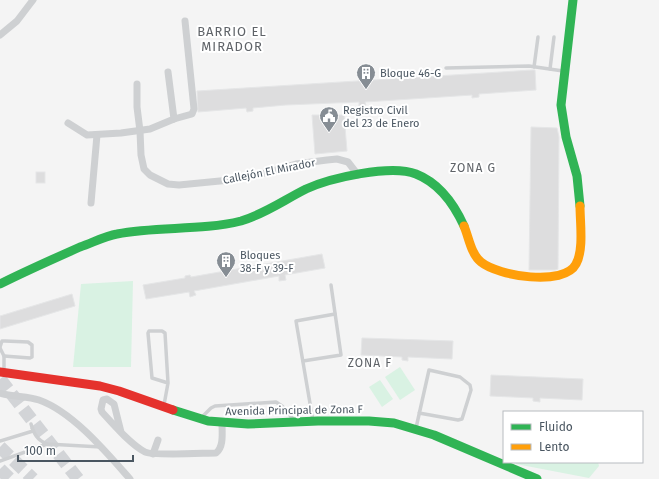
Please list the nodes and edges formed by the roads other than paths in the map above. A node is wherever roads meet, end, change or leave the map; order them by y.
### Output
1 (32, 0) edge
2 (573, 0) edge
3 (185, 21) dead end
4 (0, 35) edge
5 (538, 37) dead end
6 (554, 37) dead end
7 (534, 67) junction
8 (446, 68) dead end
9 (550, 69) junction
10 (564, 71) junction
11 (168, 72) dead end
12 (137, 84) dead end
13 (174, 119) junction
14 (68, 123) dead end
15 (140, 131) junction
16 (97, 135) junction
17 (358, 175) junction
18 (91, 203) dead end
19 (0, 284) edge
20 (331, 285) dead end
21 (335, 314) junction
22 (0, 347) edge
23 (4, 356) junction
24 (303, 360) junction
25 (2, 372) edge
26 (168, 383) junction
27 (0, 392) edge
28 (164, 407) junction
29 (419, 413) junction
30 (200, 419) junction
31 (313, 421) junction
32 (295, 422) junction
33 (222, 423) junction
34 (31, 424) dead end
35 (416, 429) junction
36 (33, 432) junction
37 (122, 432) dead end
38 (158, 440) dead end
39 (0, 441) edge
40 (47, 444) junction
41 (102, 447) junction
42 (153, 454) junction
43 (0, 461) edge
44 (130, 479) edge
45 (537, 479) edge

1 - 4 street
2 - 10 street
3 - 13 street
5 - 7 lane
6 - 9 lane
7 - 8 lane
7 - 9 lane
9 - 10 lane
10 - 17 street
11 - 13 street
12 - 15 street
13 - 15 street
14 - 16 street
15 - 16 street
15 - 17 street, Callejón El Mirador
16 - 18 street
17 - 19 street
20 - 21 lane
21 - 24 lane
21 - 24 lane
22 - 23 lane
22 - 23 lane
23 - 25 lane
24 - 31 lane
25 - 28 street, Avenida Principal de Zona F
26 - 26 lane
26 - 28 lane
27 - 41 street
28 - 30 street, Avenida Principal de Zona F
29 - 29 lane
29 - 35 lane
30 - 32 lane
30 - 33 street, Avenida Principal de Zona F
31 - 32 street, Avenida Principal de Zona F
31 - 35 street, Avenida Principal de Zona F
32 - 33 street, Avenida Principal de Zona F
33 - 42 street
34 - 36 lane
35 - 45 street, Avenida Principal de Zona F
36 - 39 lane
36 - 40 lane
37 - 42 street
38 - 42 street
40 - 41 lane
40 - 43 lane
41 - 44 street

